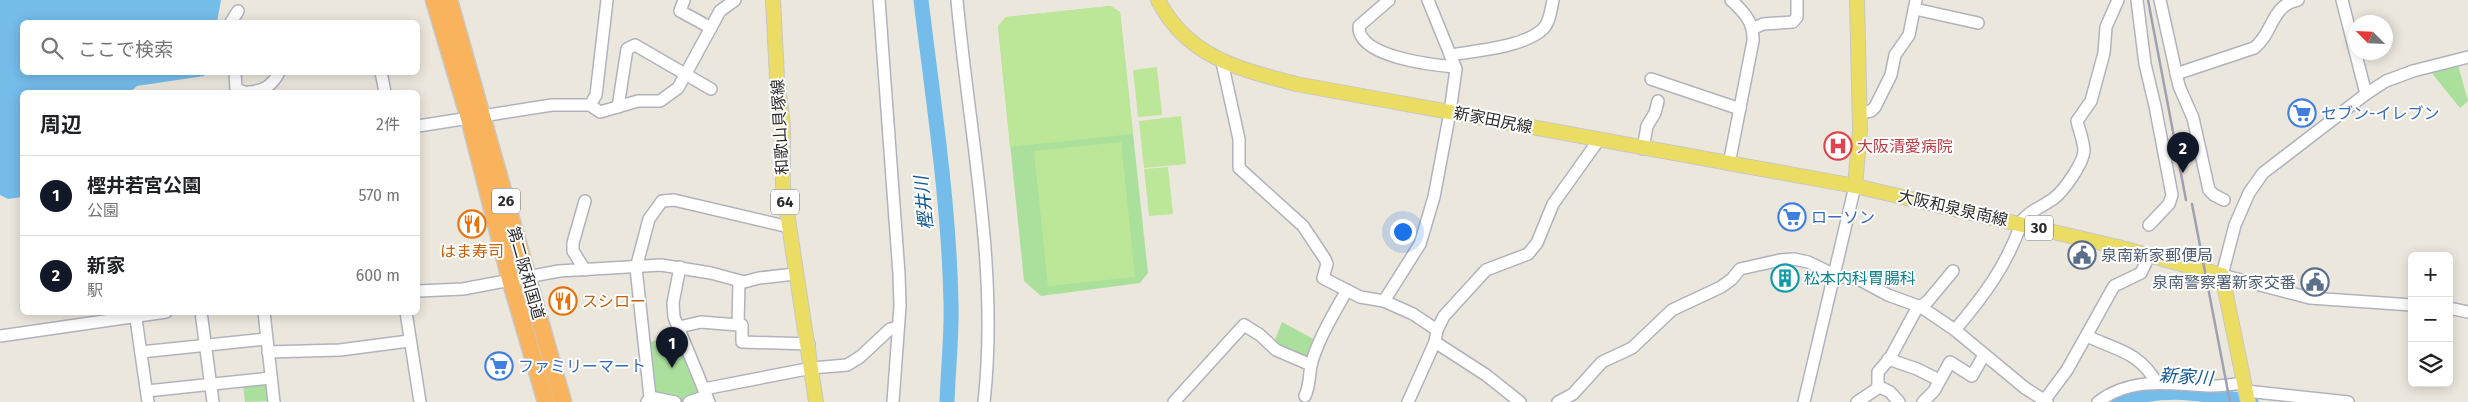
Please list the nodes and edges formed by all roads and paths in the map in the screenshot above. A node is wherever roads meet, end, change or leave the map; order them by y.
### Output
1 (434, 0) edge
2 (449, 0) edge
3 (606, 0) edge
4 (684, 0) edge
5 (735, 0) edge
6 (773, 0) edge
7 (880, 0) edge
8 (957, 0) edge
9 (1158, 0) edge
10 (1389, 0) edge
11 (1428, 0) edge
12 (1553, 0) edge
13 (1731, 0) edge
14 (1797, 0) edge
15 (1857, 0) edge
16 (2118, 0) edge
17 (2137, 0) edge
18 (2160, 0) edge
19 (2298, 0) edge
20 (2342, 0) edge
21 (1916, 5) edge
22 (238, 10) dead end
23 (232, 20) edge
24 (1978, 23) dead end
25 (711, 28) junction
26 (1754, 28) junction
27 (1450, 55) junction
28 (2468, 58) edge
29 (1222, 62) junction
30 (1455, 66) junction
31 (2176, 74) junction
32 (235, 75) edge
33 (278, 75) edge
34 (382, 75) edge
35 (686, 75) junction
36 (1651, 79) dead end
37 (711, 89) dead end
38 (239, 90) edge
39 (260, 90) edge
40 (385, 90) edge
41 (2366, 94) junction
42 (1658, 101) dead end
43 (590, 105) junction
44 (618, 107) junction
45 (1740, 109) junction
46 (1450, 112) junction
47 (1860, 113) junction
48 (475, 117) junction
49 (420, 126) edge
50 (1598, 141) junction
51 (1643, 149) junction
52 (1729, 164) junction
53 (1855, 186) junction
54 (2224, 200) dead end
55 (585, 201) dead end
56 (2020, 224) junction
57 (2149, 225) dead end
58 (789, 227) junction
59 (2149, 256) junction
60 (680, 267) junction
61 (636, 268) junction
62 (585, 270) junction
63 (1953, 271) dead end
64 (795, 274) junction
65 (1835, 275) junction
66 (2222, 275) junction
67 (528, 278) junction
68 (510, 279) junction
69 (739, 281) junction
70 (420, 290) edge
71 (1347, 290) junction
72 (1384, 301) junction
73 (2408, 305) edge
74 (1921, 307) junction
75 (2453, 309) edge
76 (2468, 312) edge
77 (135, 315) edge
78 (202, 315) edge
79 (264, 315) edge
80 (406, 315) edge
81 (738, 325) junction
82 (679, 327) junction
83 (898, 327) junction
84 (1438, 330) junction
85 (1955, 330) junction
86 (0, 336) edge
87 (2088, 336) junction
88 (266, 339) junction
89 (409, 341) junction
90 (1435, 342) junction
91 (809, 344) junction
92 (206, 345) junction
93 (141, 352) junction
94 (268, 352) junction
95 (1984, 355) junction
96 (1888, 359) junction
97 (1311, 366) junction
98 (812, 368) junction
99 (271, 378) junction
100 (1938, 380) junction
101 (2157, 383) junction
102 (211, 384) junction
103 (1878, 386) junction
104 (2246, 393) edge
105 (706, 396) edge
106 (1305, 396) dead end
107 (147, 397) edge
108 (648, 400) edge
109 (2042, 401) edge
110 (214, 402) edge
111 (274, 402) edge
112 (420, 402) edge
113 (546, 402) edge
114 (563, 402) edge
115 (675, 402) edge
116 (689, 402) edge
117 (816, 402) edge
118 (892, 402) edge
119 (984, 402) edge
120 (1174, 402) edge
121 (1408, 402) edge
122 (1520, 402) edge
123 (1558, 402) edge
124 (1804, 402) edge
125 (1857, 402) edge
126 (1899, 402) edge
127 (1923, 402) edge
128 (2098, 402) edge
129 (2348, 402) edge

1 - 48 highway, 第二阪和国道 / 26
2 - 48 highway, 第二阪和国道 / 26
3 - 43 street
4 - 25 street
5 - 25 street
6 - 58 main road, 和歌山貝塚線 / 64
7 - 83 street
8 - 119 street
9 - 29 main road, 新家田尻線
10 - 30 street
11 - 27 street
12 - 27 street
13 - 26 street
14 - 26 street
15 - 47 main road
16 - 56 street
17 - 57 street
18 - 31 street
19 - 31 street
20 - 41 street
21 - 24 street
21 - 47 street
22 - 23 street
25 - 35 street
26 - 45 street
27 - 30 street
28 - 41 street
29 - 46 main road, 新家田尻線
29 - 71 street
30 - 46 street
31 - 54 street
32 - 38 street
33 - 39 street
34 - 40 street
35 - 37 street
35 - 44 street
35 - 44 street
36 - 45 street
41 - 66 street
42 - 51 street
43 - 44 street
43 - 48 street
45 - 52 street
46 - 50 main road, 新家田尻線
46 - 72 street
47 - 53 main road
48 - 49 street
48 - 67 highway, 第二阪和国道 / 26
48 - 68 highway, 第二阪和国道 / 26
50 - 51 main road, 新家田尻線
50 - 84 street
51 - 52 main road, 新家田尻線
52 - 53 main road, 新家田尻線
53 - 56 main road, 大阪和泉泉南線 / 30
53 - 65 street
55 - 62 street
56 - 59 main road, 大阪和泉泉南線 / 30
56 - 85 street
58 - 61 street
58 - 64 main road, 和歌山貝塚線 / 64
59 - 66 main road, 大阪和泉泉南線 / 30
59 - 87 street
60 - 61 street
60 - 69 street
60 - 82 street
61 - 62 street
61 - 108 street
62 - 67 street
63 - 74 street
64 - 69 street
64 - 91 main road, 和歌山貝塚線 / 64
65 - 74 street
65 - 123 street
65 - 124 street
66 - 73 street
66 - 104 main road
67 - 68 street
67 - 114 highway, 第二阪和国道 / 26
68 - 70 street
68 - 113 highway, 第二阪和国道 / 26
69 - 81 street
71 - 72 street
71 - 97 street
72 - 84 street
74 - 85 street
74 - 96 street
75 - 76 street
77 - 86 street
77 - 93 street
78 - 92 street
79 - 88 street
80 - 89 street
81 - 82 street
81 - 91 street
82 - 105 street
83 - 98 street
83 - 118 street
84 - 90 street
85 - 95 street
87 - 101 street
87 - 109 street
88 - 92 street
88 - 94 street
89 - 94 street
89 - 112 street
90 - 121 street
90 - 122 street
91 - 98 main road, 和歌山貝塚線 / 64
92 - 93 street
92 - 102 street
93 - 107 street
94 - 99 street
95 - 100 street
95 - 109 street
96 - 100 street
96 - 103 street
97 - 106 street
97 - 120 street
98 - 105 street
98 - 117 main road, 和歌山貝塚線 / 64
99 - 102 street
99 - 111 street
100 - 127 street
101 - 104 street
101 - 128 street
102 - 107 street
102 - 110 street
103 - 125 street
103 - 126 street
104 - 129 street
105 - 116 street
108 - 115 street

